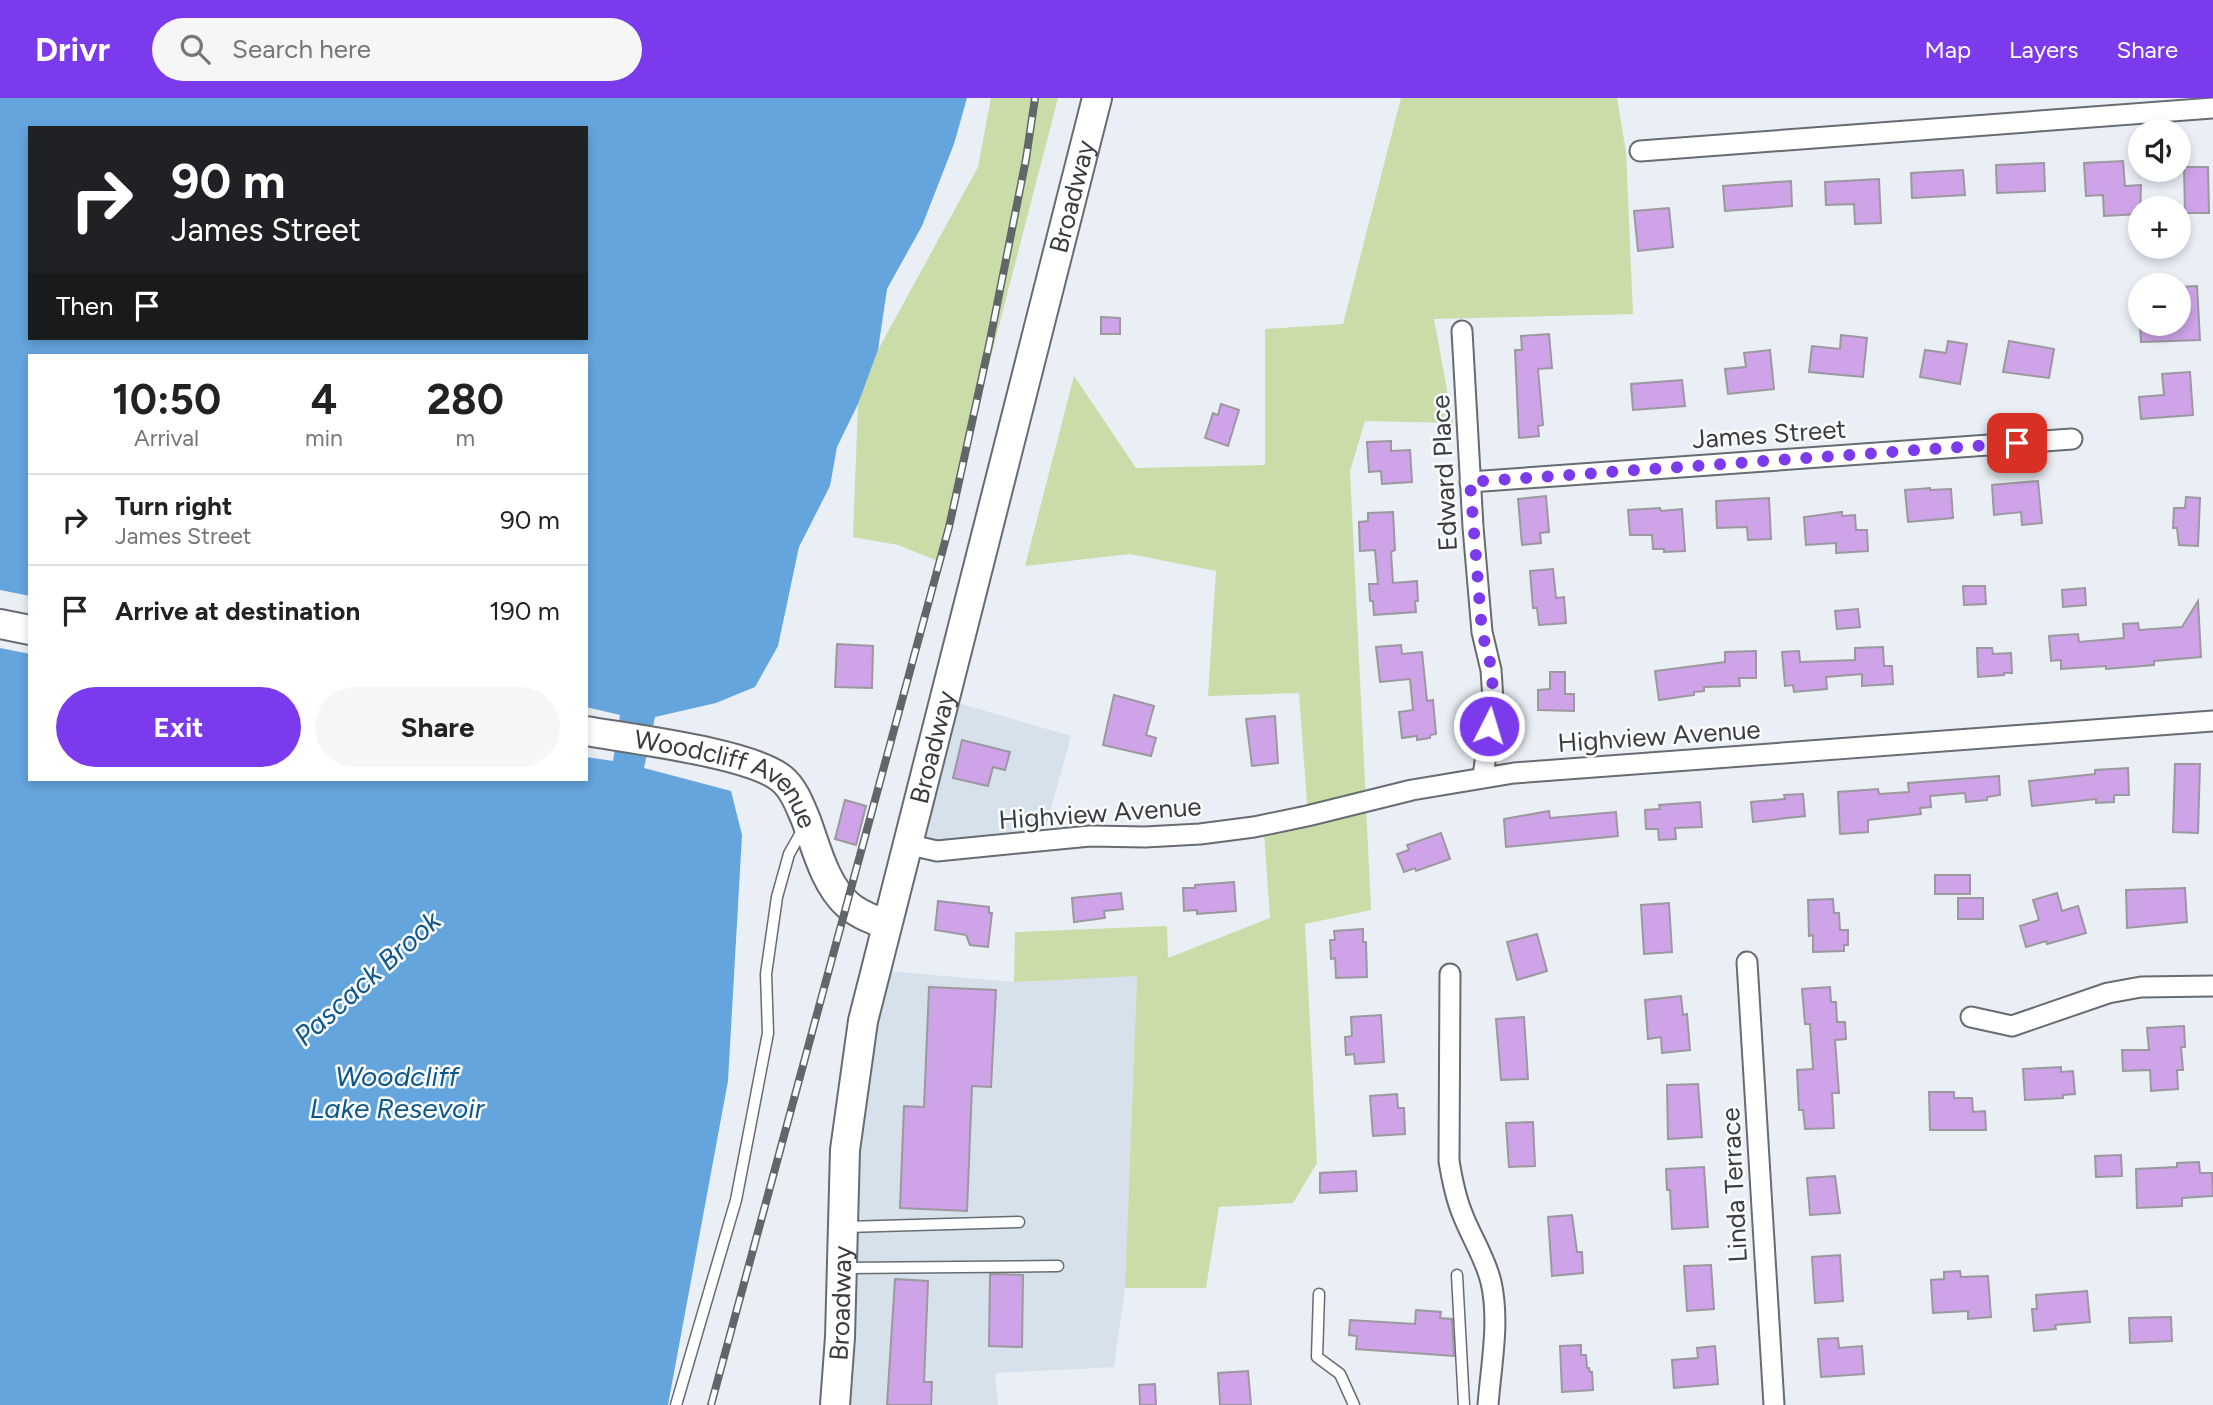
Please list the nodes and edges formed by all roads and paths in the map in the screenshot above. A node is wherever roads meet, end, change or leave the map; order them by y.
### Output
1 (1097, 98) edge
2 (2213, 108) edge
3 (1640, 151) dead end
4 (1462, 331) dead end
5 (2072, 439) dead end
6 (1470, 482) junction
7 (0, 624) edge
8 (28, 629) edge
9 (2213, 721) edge
10 (588, 731) edge
11 (1483, 777) junction
12 (807, 822) junction
13 (906, 844) junction
14 (886, 925) junction
15 (1747, 962) dead end
16 (1450, 974) dead end
17 (2213, 986) edge
18 (1971, 1017) dead end
19 (1019, 1222) dead end
20 (842, 1227) junction
21 (1058, 1266) dead end
22 (841, 1268) junction
23 (1457, 1275) dead end
24 (1319, 1294) dead end
25 (676, 1405) edge
26 (835, 1405) edge
27 (1354, 1405) edge
28 (1464, 1405) edge
29 (1488, 1405) edge
30 (1774, 1405) edge

1 - 13 main road, Broadway
2 - 3 street
4 - 6 street, Edward Place
5 - 6 street, James Street
6 - 11 street, Edward Place
7 - 8 main road
9 - 11 street, Highview Avenue
10 - 12 main road, Woodcliff Avenue
11 - 13 street, Highview Avenue
12 - 14 main road, Woodcliff Avenue
12 - 25 lane
13 - 14 main road, Broadway
14 - 20 main road, Broadway
15 - 30 street, Linda Terrace
16 - 29 street
17 - 18 street
19 - 20 lane
20 - 22 main road, Broadway
21 - 22 lane
22 - 26 main road, Broadway
23 - 28 lane
24 - 27 lane

